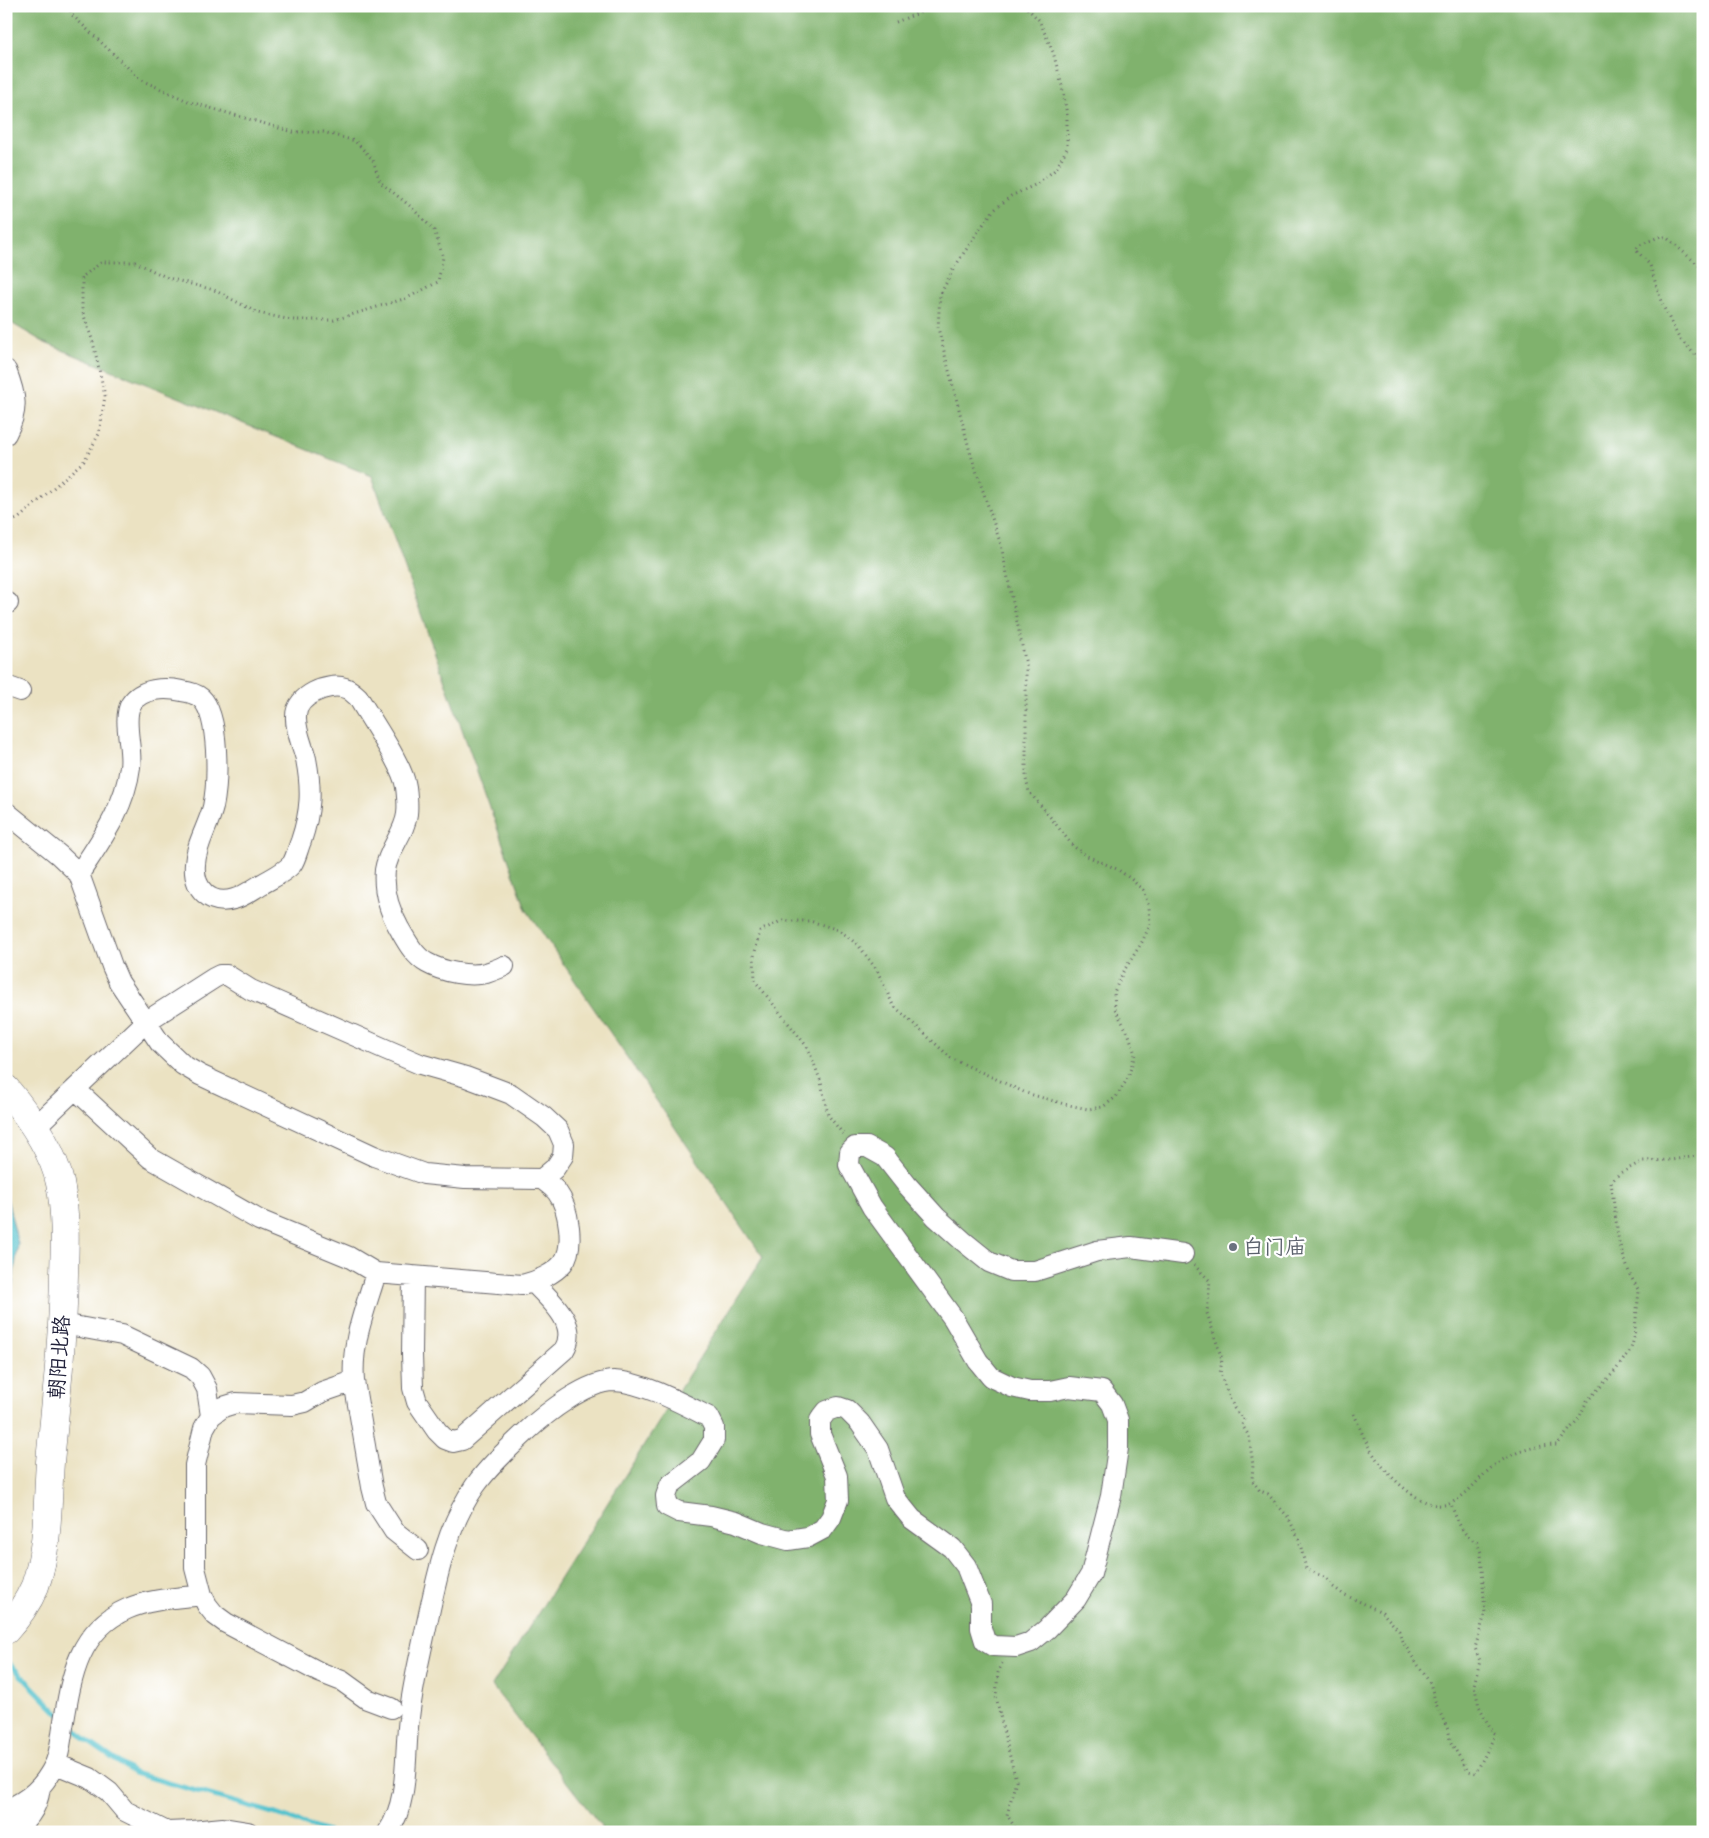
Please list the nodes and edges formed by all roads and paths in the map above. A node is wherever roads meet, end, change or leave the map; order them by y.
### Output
1 (69, 6) edge
2 (937, 6) edge
3 (1025, 6) edge
4 (896, 22) dead end
5 (1703, 269) edge
6 (1703, 363) edge
7 (6, 370) edge
8 (6, 434) edge
9 (6, 524) edge
10 (6, 812) edge
11 (79, 874) junction
12 (504, 966) dead end
13 (147, 1021) junction
14 (75, 1088) junction
15 (6, 1089) edge
16 (35, 1126) junction
17 (855, 1147) junction
18 (1703, 1155) edge
19 (542, 1179) junction
20 (1183, 1254) joint
21 (376, 1274) junction
22 (413, 1276) junction
23 (533, 1282) junction
24 (63, 1324) junction
25 (354, 1381) junction
26 (1354, 1414) dead end
27 (211, 1416) junction
28 (1451, 1504) junction
29 (418, 1550) dead end
30 (202, 1595) junction
31 (8, 1627) edge
32 (1009, 1647) junction
33 (391, 1708) dead end
34 (57, 1757) junction
35 (40, 1788) junction
36 (6, 1810) edge
37 (7, 1832) edge
38 (248, 1832) edge
39 (388, 1832) edge
40 (1021, 1832) edge

1 - 9 path
2 - 4 path
3 - 17 path
5 - 6 path
7 - 8 street
10 - 11 street
11 - 12 street
11 - 13 street
13 - 14 street
13 - 19 street
13 - 19 street
14 - 16 street
14 - 21 street
15 - 16 main road, 朝阳北路
16 - 24 main road, 朝阳北路
17 - 20 street
17 - 32 street
18 - 28 path
19 - 23 street
20 - 28 path
21 - 22 street
21 - 25 street
22 - 23 street
22 - 23 street
24 - 27 street
24 - 31 main road, 朝阳北路
25 - 27 street
25 - 29 street
26 - 28 path
27 - 30 street
30 - 33 street
30 - 34 street
32 - 39 street
32 - 40 path
34 - 35 street
34 - 38 street
35 - 36 street
35 - 37 street

